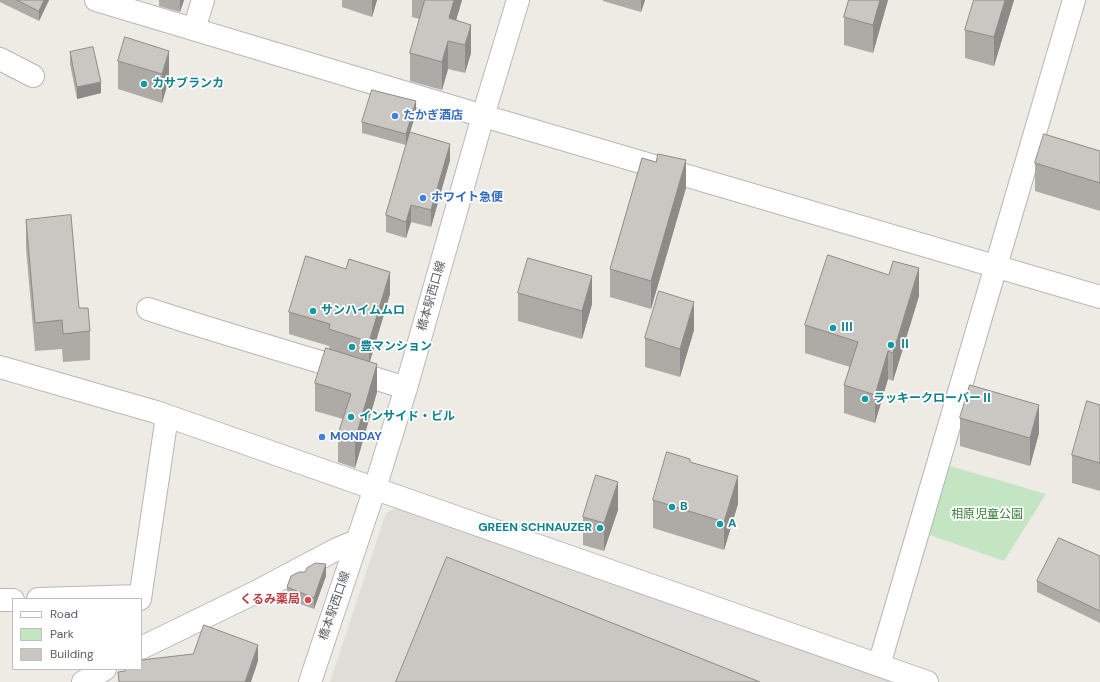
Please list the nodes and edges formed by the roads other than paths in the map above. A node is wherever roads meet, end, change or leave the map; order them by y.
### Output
1 (96, 0) edge
2 (203, 0) edge
3 (518, 0) edge
4 (1074, 0) edge
5 (194, 29) junction
6 (0, 59) edge
7 (33, 76) dead end
8 (483, 116) junction
9 (996, 266) junction
10 (1100, 297) edge
11 (148, 309) dead end
12 (0, 367) edge
13 (406, 388) junction
14 (167, 416) junction
15 (375, 488) junction
16 (357, 540) junction
17 (140, 598) edge
18 (0, 600) edge
19 (12, 600) edge
20 (142, 648) edge
21 (879, 665) junction
22 (103, 670) edge
23 (83, 682) edge
24 (310, 682) edge
25 (928, 682) edge

1 - 5 street
2 - 5 street
3 - 8 street, 橋本駅西口線
4 - 9 street
5 - 8 street
6 - 7 street
8 - 9 street
8 - 13 street, 橋本駅西口線
9 - 10 street
9 - 21 street
11 - 13 street
12 - 14 street
13 - 15 street, 橋本駅西口線
14 - 15 street
14 - 17 street
15 - 16 street, 橋本駅西口線
15 - 21 street
16 - 20 street
16 - 24 street, 橋本駅西口線
18 - 19 street
21 - 25 street
22 - 23 street

